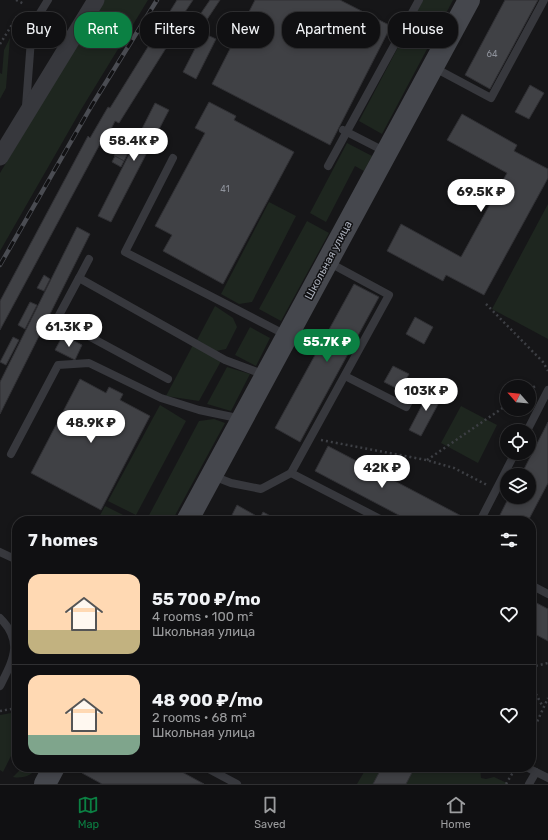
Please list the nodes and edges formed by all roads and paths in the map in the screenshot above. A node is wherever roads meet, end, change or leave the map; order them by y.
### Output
1 (16, 0) edge
2 (48, 0) edge
3 (96, 0) edge
4 (419, 0) edge
5 (469, 0) edge
6 (544, 0) edge
7 (24, 4) dead end
8 (12, 24) edge
9 (0, 44) edge
10 (433, 66) junction
11 (26, 114) junction
12 (345, 131) junction
13 (386, 152) junction
14 (0, 157) edge
15 (173, 158) dead end
16 (328, 166) dead end
17 (88, 259) dead end
18 (327, 262) junction
19 (79, 278) junction
20 (486, 304) dead end
21 (288, 335) junction
22 (548, 371) edge
23 (266, 376) junction
24 (345, 376) junction
25 (168, 379) dead end
26 (548, 390) edge
27 (414, 392) dead end
28 (500, 410) edge
29 (242, 419) junction
30 (531, 424) edge
31 (311, 438) junction
32 (11, 454) dead end
33 (426, 460) junction
34 (511, 460) edge
35 (291, 473) junction
36 (212, 475) junction
37 (496, 490) junction
38 (190, 516) edge
39 (374, 516) edge
40 (483, 516) edge
41 (0, 552) edge
42 (12, 558) edge
43 (536, 588) edge
44 (548, 594) edge
45 (0, 618) edge
46 (12, 635) edge
47 (12, 663) edge
48 (548, 663) edge
49 (536, 667) edge
50 (0, 686) edge
51 (536, 694) edge
52 (548, 698) edge
53 (543, 707) junction
54 (12, 709) edge
55 (0, 711) edge
56 (536, 723) edge
57 (51, 772) edge
58 (214, 772) edge
59 (513, 772) edge
60 (536, 772) joint
61 (548, 778) edge
62 (45, 784) edge
63 (237, 784) edge
64 (506, 784) edge
65 (529, 784) edge

1 - 7 path
2 - 11 lane
3 - 11 street
4 - 12 lane
5 - 10 street, Школьная улица
6 - 10 lane
8 - 9 path
10 - 13 street, Школьная улица
11 - 14 street
12 - 13 lane
12 - 16 lane
13 - 18 street, Школьная улица
15 - 21 lane
17 - 19 lane
18 - 21 street, Школьная улица
18 - 24 lane
19 - 23 lane
19 - 25 lane
20 - 22 path
21 - 23 street, Школьная улица
23 - 29 street, Школьная улица
24 - 27 lane
24 - 31 lane
26 - 30 lane
28 - 33 path
29 - 32 lane
29 - 36 street, Школьная улица
31 - 33 path
31 - 35 lane
33 - 37 path
34 - 37 lane
35 - 36 lane
35 - 39 lane
36 - 38 street, Школьная улица
37 - 40 lane
41 - 42 lane
43 - 44 lane
45 - 46 lane
47 - 50 lane
48 - 49 path
51 - 53 path
52 - 53 path
53 - 56 path
54 - 55 path
57 - 62 street
58 - 63 lane
59 - 64 path
60 - 61 lane
60 - 65 lane

